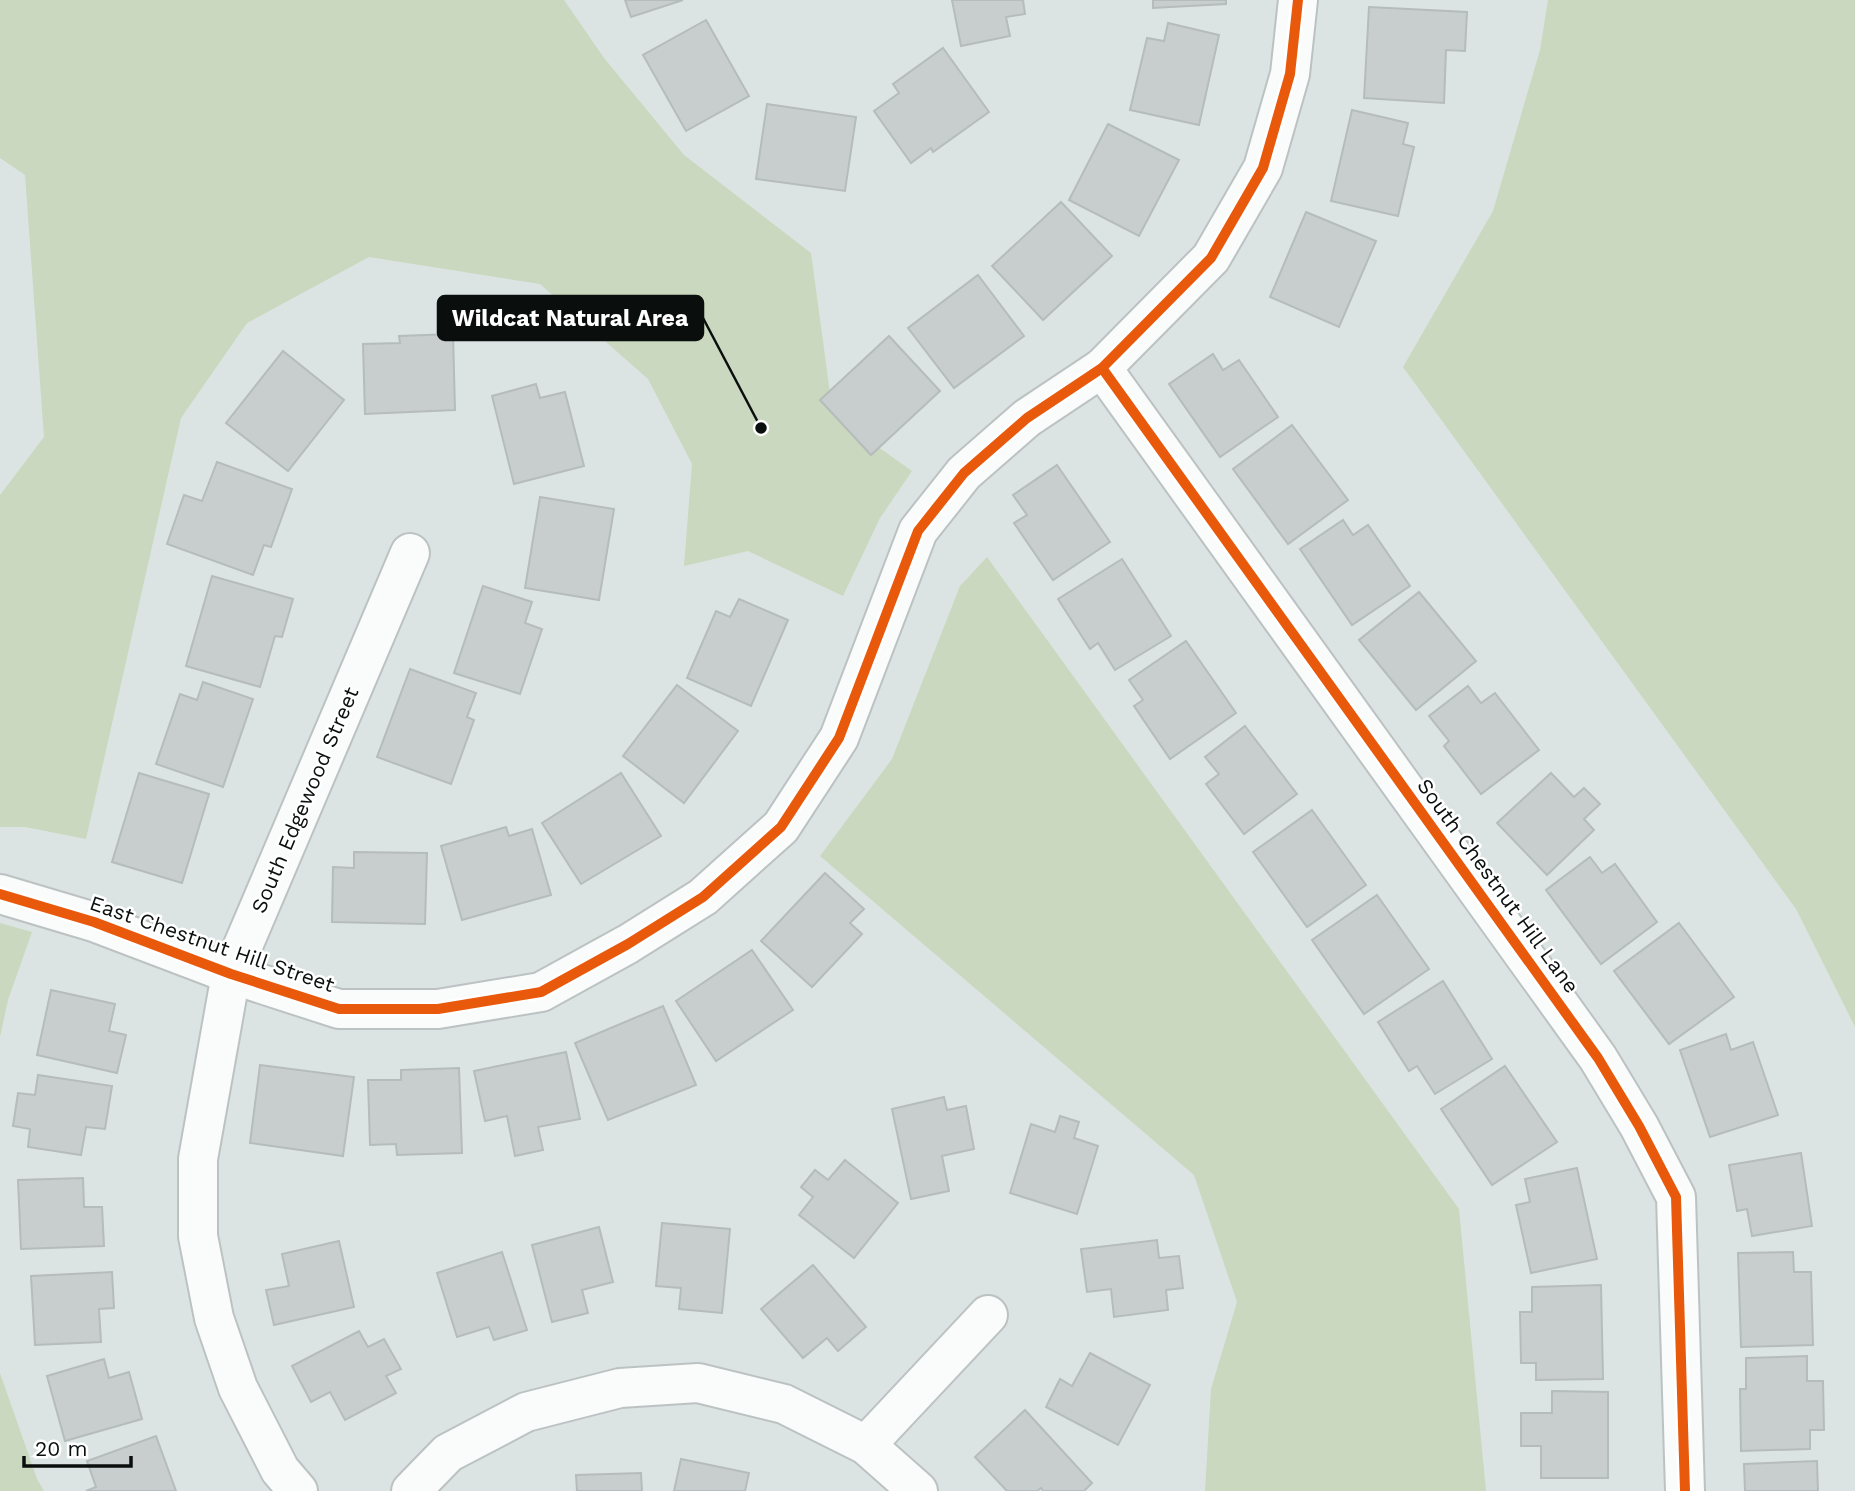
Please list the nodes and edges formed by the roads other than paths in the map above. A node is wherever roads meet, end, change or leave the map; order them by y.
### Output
1 (1298, 0) edge
2 (1101, 368) junction
3 (410, 553) dead end
4 (0, 894) edge
5 (231, 974) junction
6 (988, 1315) dead end
7 (866, 1445) junction
8 (298, 1491) edge
9 (411, 1491) edge
10 (918, 1491) edge
11 (1685, 1491) edge

1 - 2 street, East Chestnut Hill Street
2 - 5 street, East Chestnut Hill Street
2 - 11 street, South Chestnut Hill Lane
3 - 5 street, South Edgewood Street
4 - 5 street, East Chestnut Hill Street
5 - 8 street, South Edgewood Street
6 - 7 street
7 - 9 street
7 - 10 street

